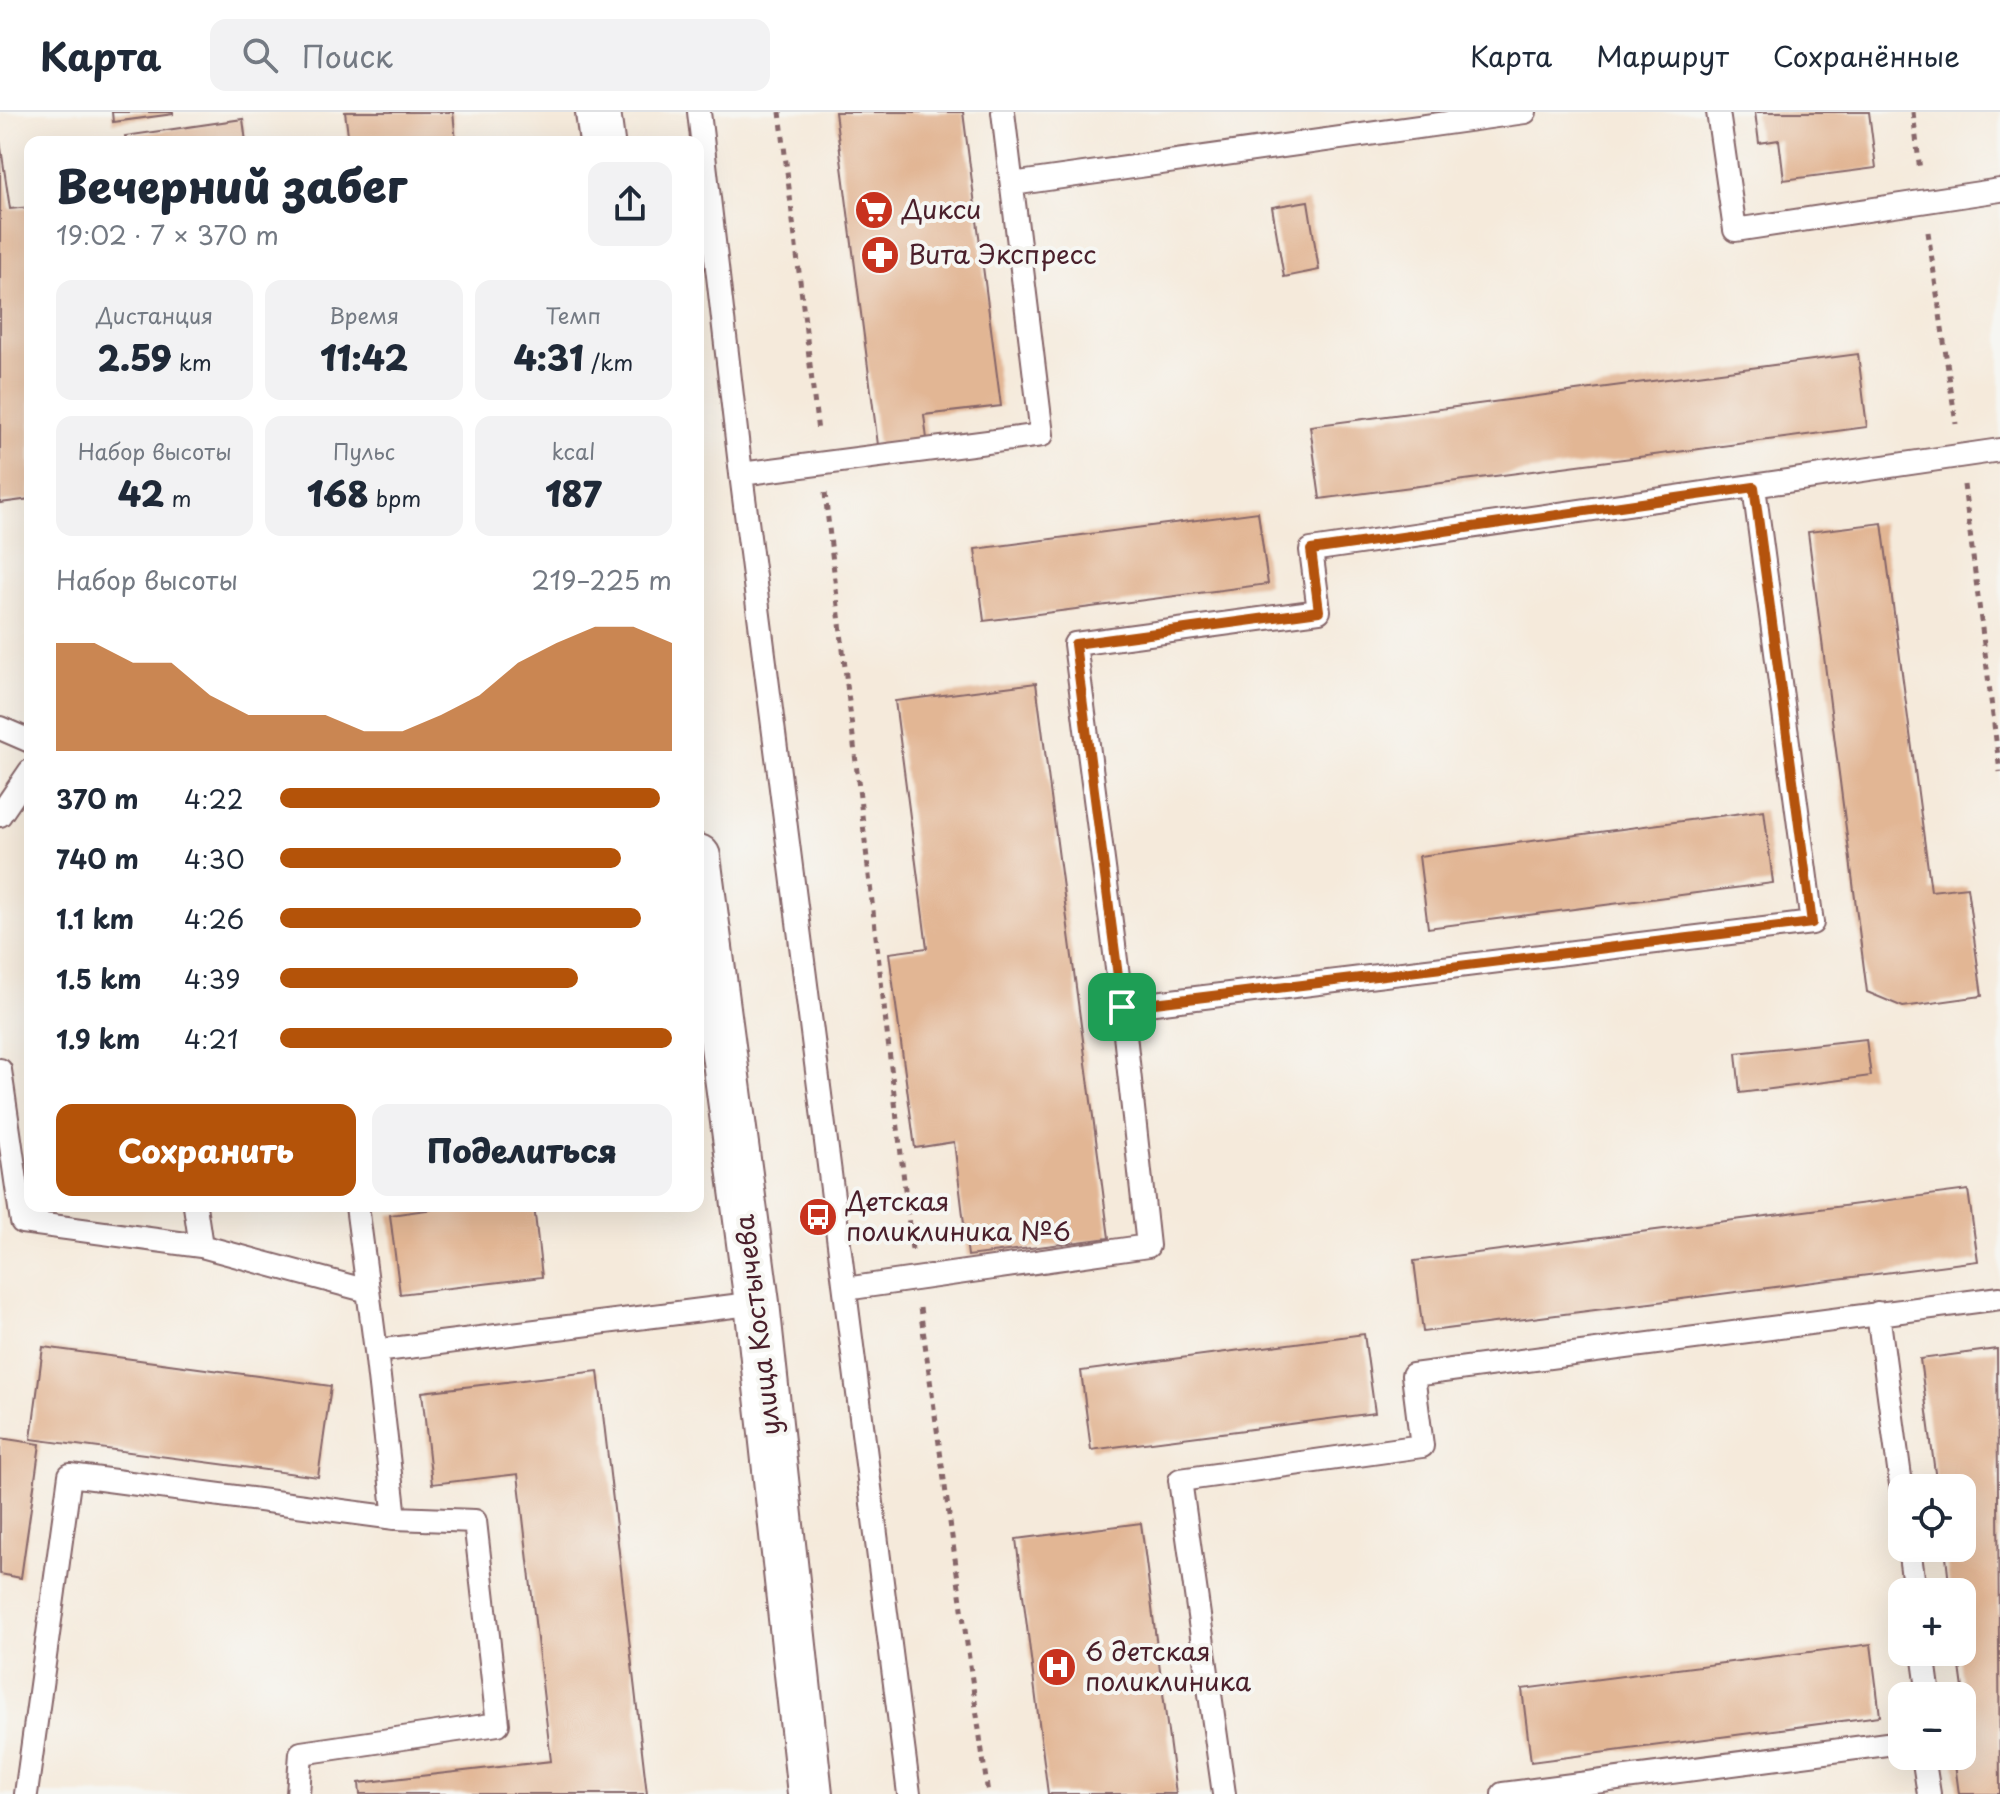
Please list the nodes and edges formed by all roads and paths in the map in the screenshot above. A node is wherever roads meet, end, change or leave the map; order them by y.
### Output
1 (598, 112) edge
2 (699, 112) edge
3 (780, 112) edge
4 (1003, 112) edge
5 (1525, 112) edge
6 (1718, 112) edge
7 (601, 136) edge
8 (702, 136) edge
9 (704, 155) edge
10 (1012, 184) junction
11 (2000, 190) edge
12 (2000, 450) edge
13 (822, 463) junction
14 (741, 474) junction
15 (1754, 487) junction
16 (0, 728) edge
17 (24, 738) edge
18 (24, 780) edge
19 (0, 815) edge
20 (704, 902) edge
21 (1122, 1007) junction
22 (0, 1070) edge
23 (196, 1212) edge
24 (358, 1212) edge
25 (201, 1246) junction
26 (916, 1279) junction
27 (845, 1289) junction
28 (368, 1291) junction
29 (2000, 1298) edge
30 (757, 1303) junction
31 (1878, 1313) junction
32 (376, 1351) junction
33 (1900, 1474) edge
34 (395, 1518) junction
35 (1888, 1744) edge
36 (1925, 1770) edge
37 (26, 1794) edge
38 (298, 1794) edge
39 (810, 1794) edge
40 (909, 1794) edge
41 (988, 1794) edge
42 (1224, 1794) edge
43 (1503, 1794) edge
44 (1929, 1794) edge

1 - 7 street
2 - 8 lane
3 - 13 path
4 - 10 lane
5 - 10 lane
6 - 11 lane
9 - 14 lane
10 - 13 lane
12 - 15 lane
13 - 14 lane
13 - 26 path
14 - 27 lane
15 - 21 lane
15 - 21 lane
16 - 17 lane
18 - 19 lane
20 - 30 street, улица Костычева
21 - 26 lane
22 - 25 lane
23 - 25 lane
24 - 28 lane
25 - 28 lane
26 - 27 lane
26 - 41 path
27 - 40 lane
28 - 32 lane
29 - 31 lane
30 - 32 lane
30 - 39 street, улица Костычева
31 - 33 lane
31 - 42 lane
32 - 34 lane
34 - 37 lane
34 - 38 lane
35 - 43 lane
36 - 44 lane

